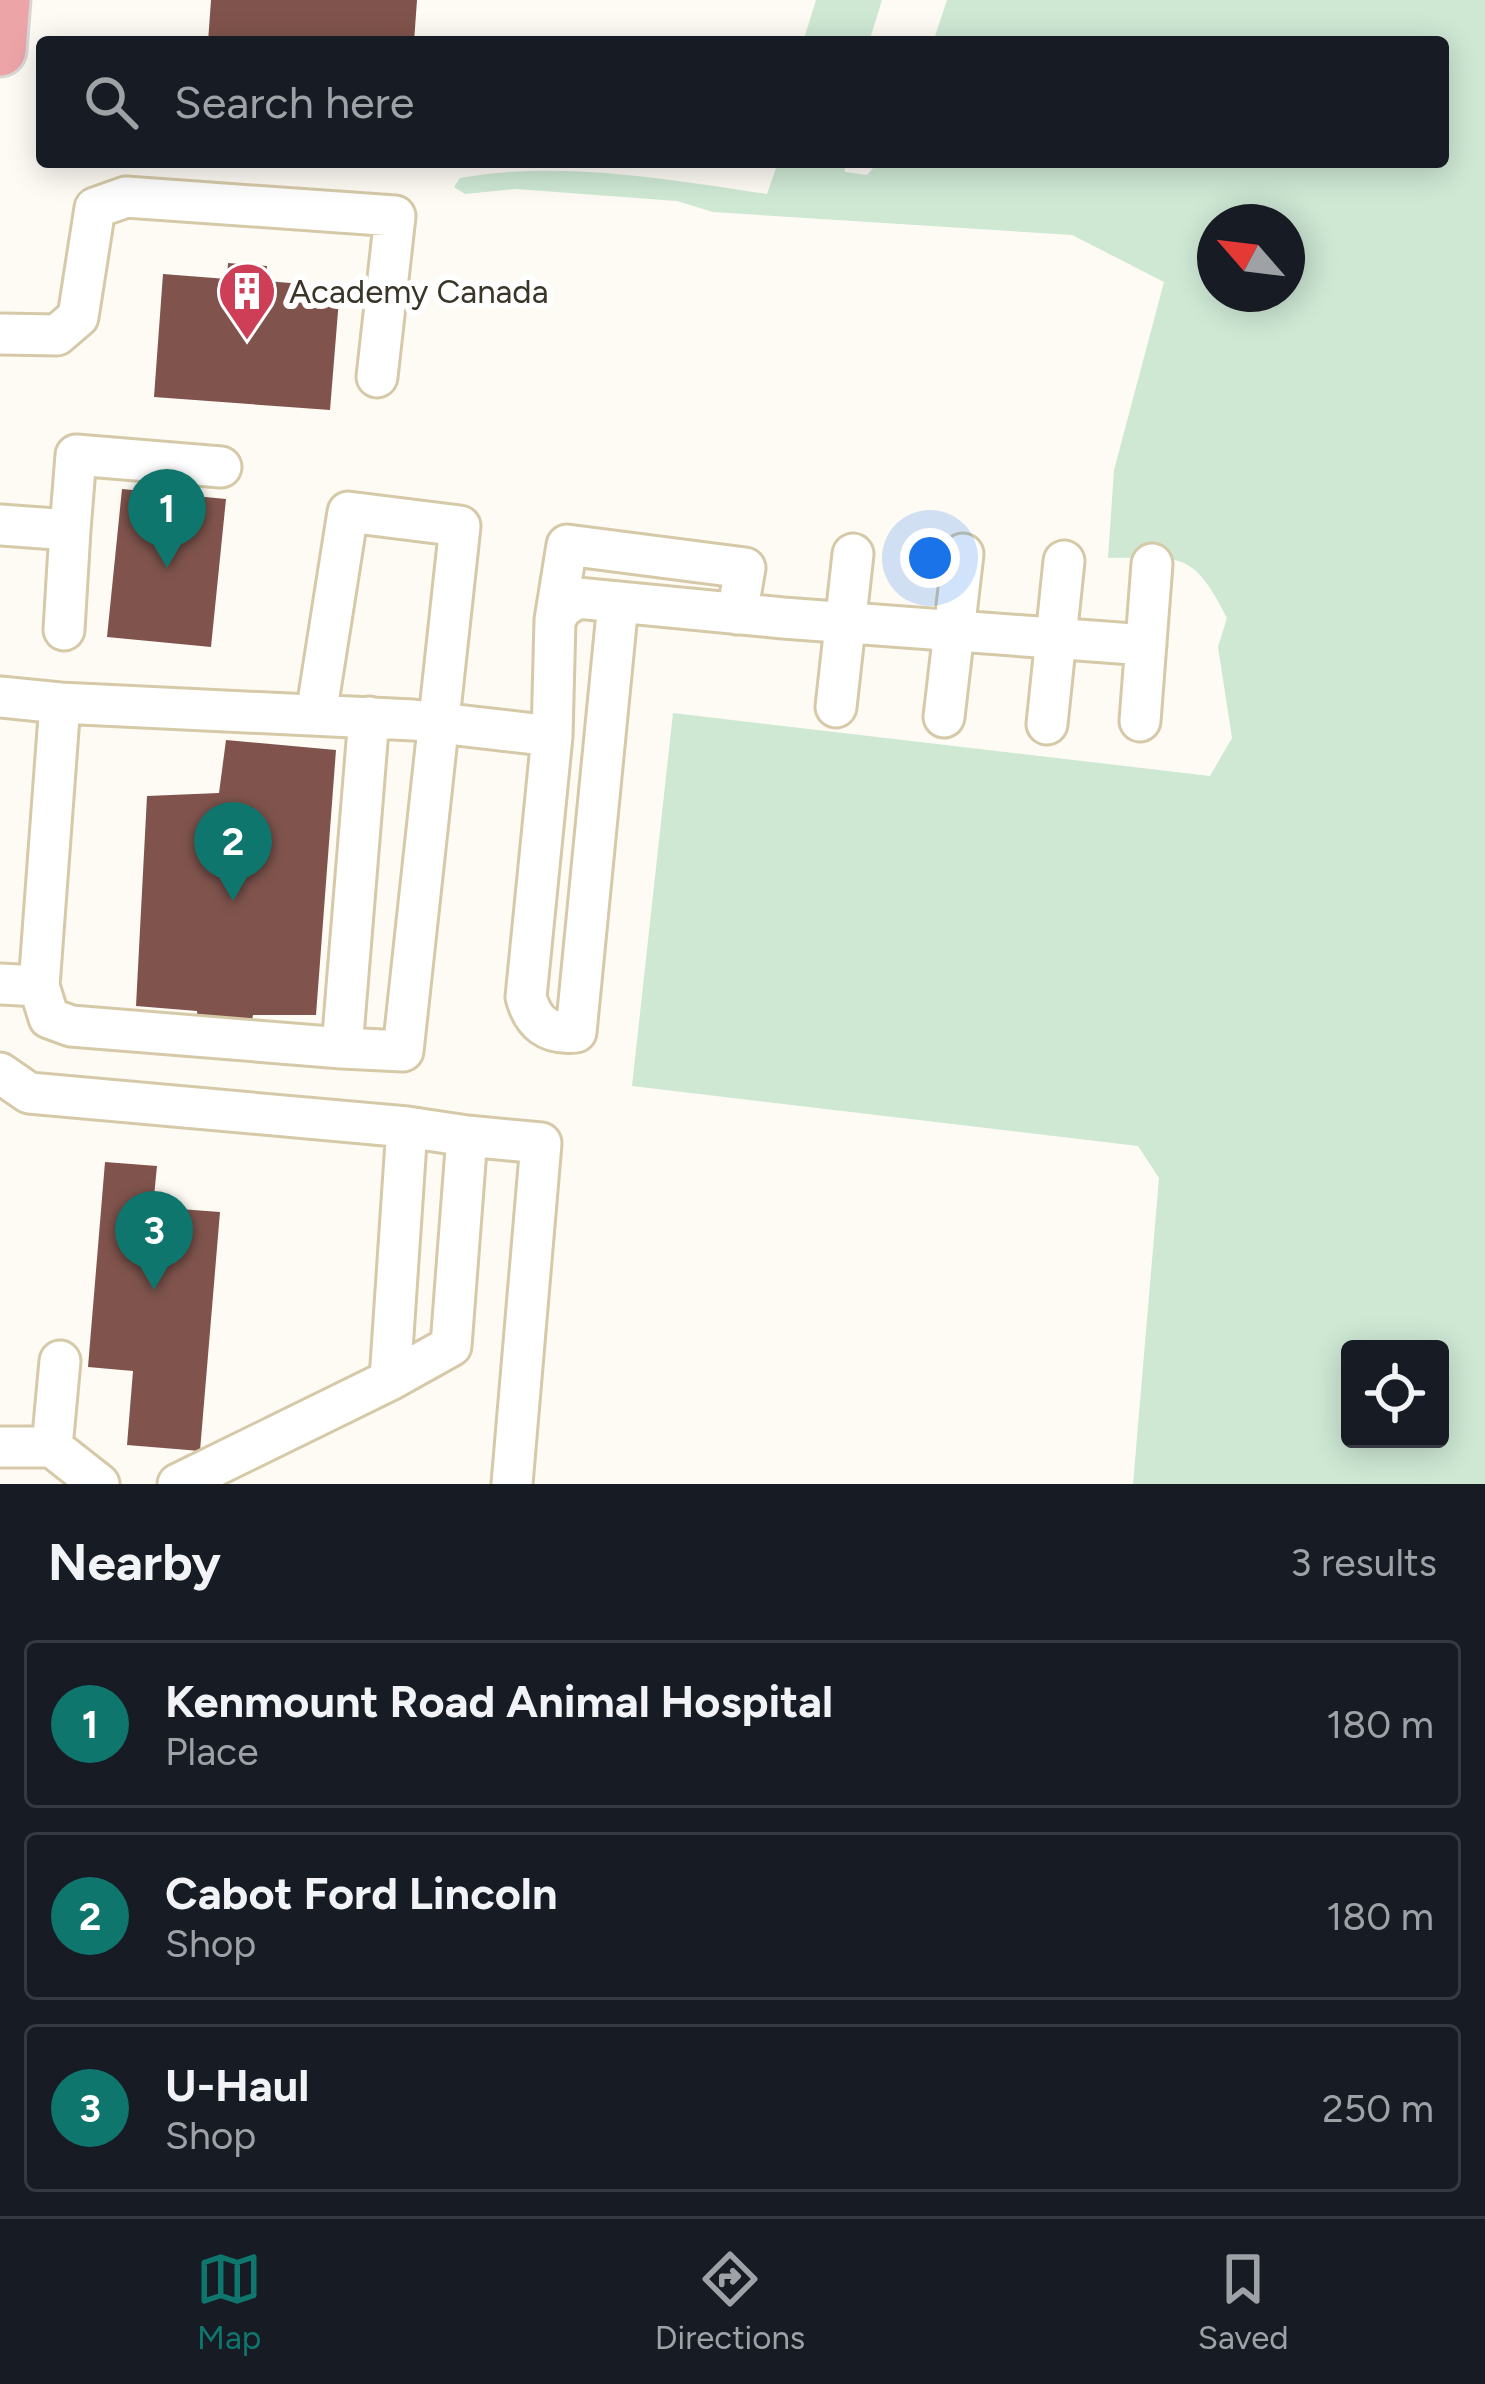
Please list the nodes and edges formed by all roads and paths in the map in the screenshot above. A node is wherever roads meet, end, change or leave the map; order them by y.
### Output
1 (4, 0) edge
2 (0, 50) edge
3 (0, 334) edge
4 (377, 377) dead end
5 (221, 467) dead end
6 (0, 525) edge
7 (70, 530) junction
8 (853, 554) dead end
9 (963, 554) dead end
10 (1064, 561) dead end
11 (1152, 564) dead end
12 (618, 603) junction
13 (736, 614) junction
14 (555, 620) junction
15 (845, 622) junction
16 (64, 630) dead end
17 (954, 630) junction
18 (1055, 637) junction
19 (1146, 644) junction
20 (0, 697) edge
21 (60, 703) junction
22 (836, 707) dead end
23 (316, 715) junction
24 (369, 717) junction
25 (944, 717) dead end
26 (1141, 721) dead end
27 (436, 722) junction
28 (1047, 724) dead end
29 (552, 736) junction
30 (19, 985) edge
31 (342, 1048) junction
32 (0, 1073) edge
33 (407, 1127) junction
34 (467, 1136) junction
35 (60, 1361) dead end
36 (390, 1380) junction
37 (0, 1447) edge
38 (52, 1447) junction
39 (99, 1484) edge
40 (178, 1484) edge
41 (512, 1484) edge

1 - 2 main road
3 - 4 lane
5 - 7 lane
6 - 7 lane
7 - 16 lane
8 - 15 lane
9 - 17 lane
10 - 18 lane
11 - 19 lane
12 - 13 lane
12 - 14 lane
12 - 29 lane
13 - 14 lane
13 - 15 lane
14 - 29 lane
15 - 17 lane
15 - 22 lane
17 - 18 lane
17 - 25 lane
18 - 19 lane
18 - 28 lane
19 - 26 lane
20 - 21 lane
21 - 23 lane
21 - 30 lane
23 - 24 lane
23 - 27 lane
24 - 27 lane
24 - 31 lane
27 - 29 lane
27 - 31 lane
30 - 31 lane
32 - 33 lane
33 - 34 lane
33 - 36 lane
34 - 36 lane
34 - 41 lane
35 - 38 lane
36 - 40 lane
37 - 38 lane
38 - 39 lane

